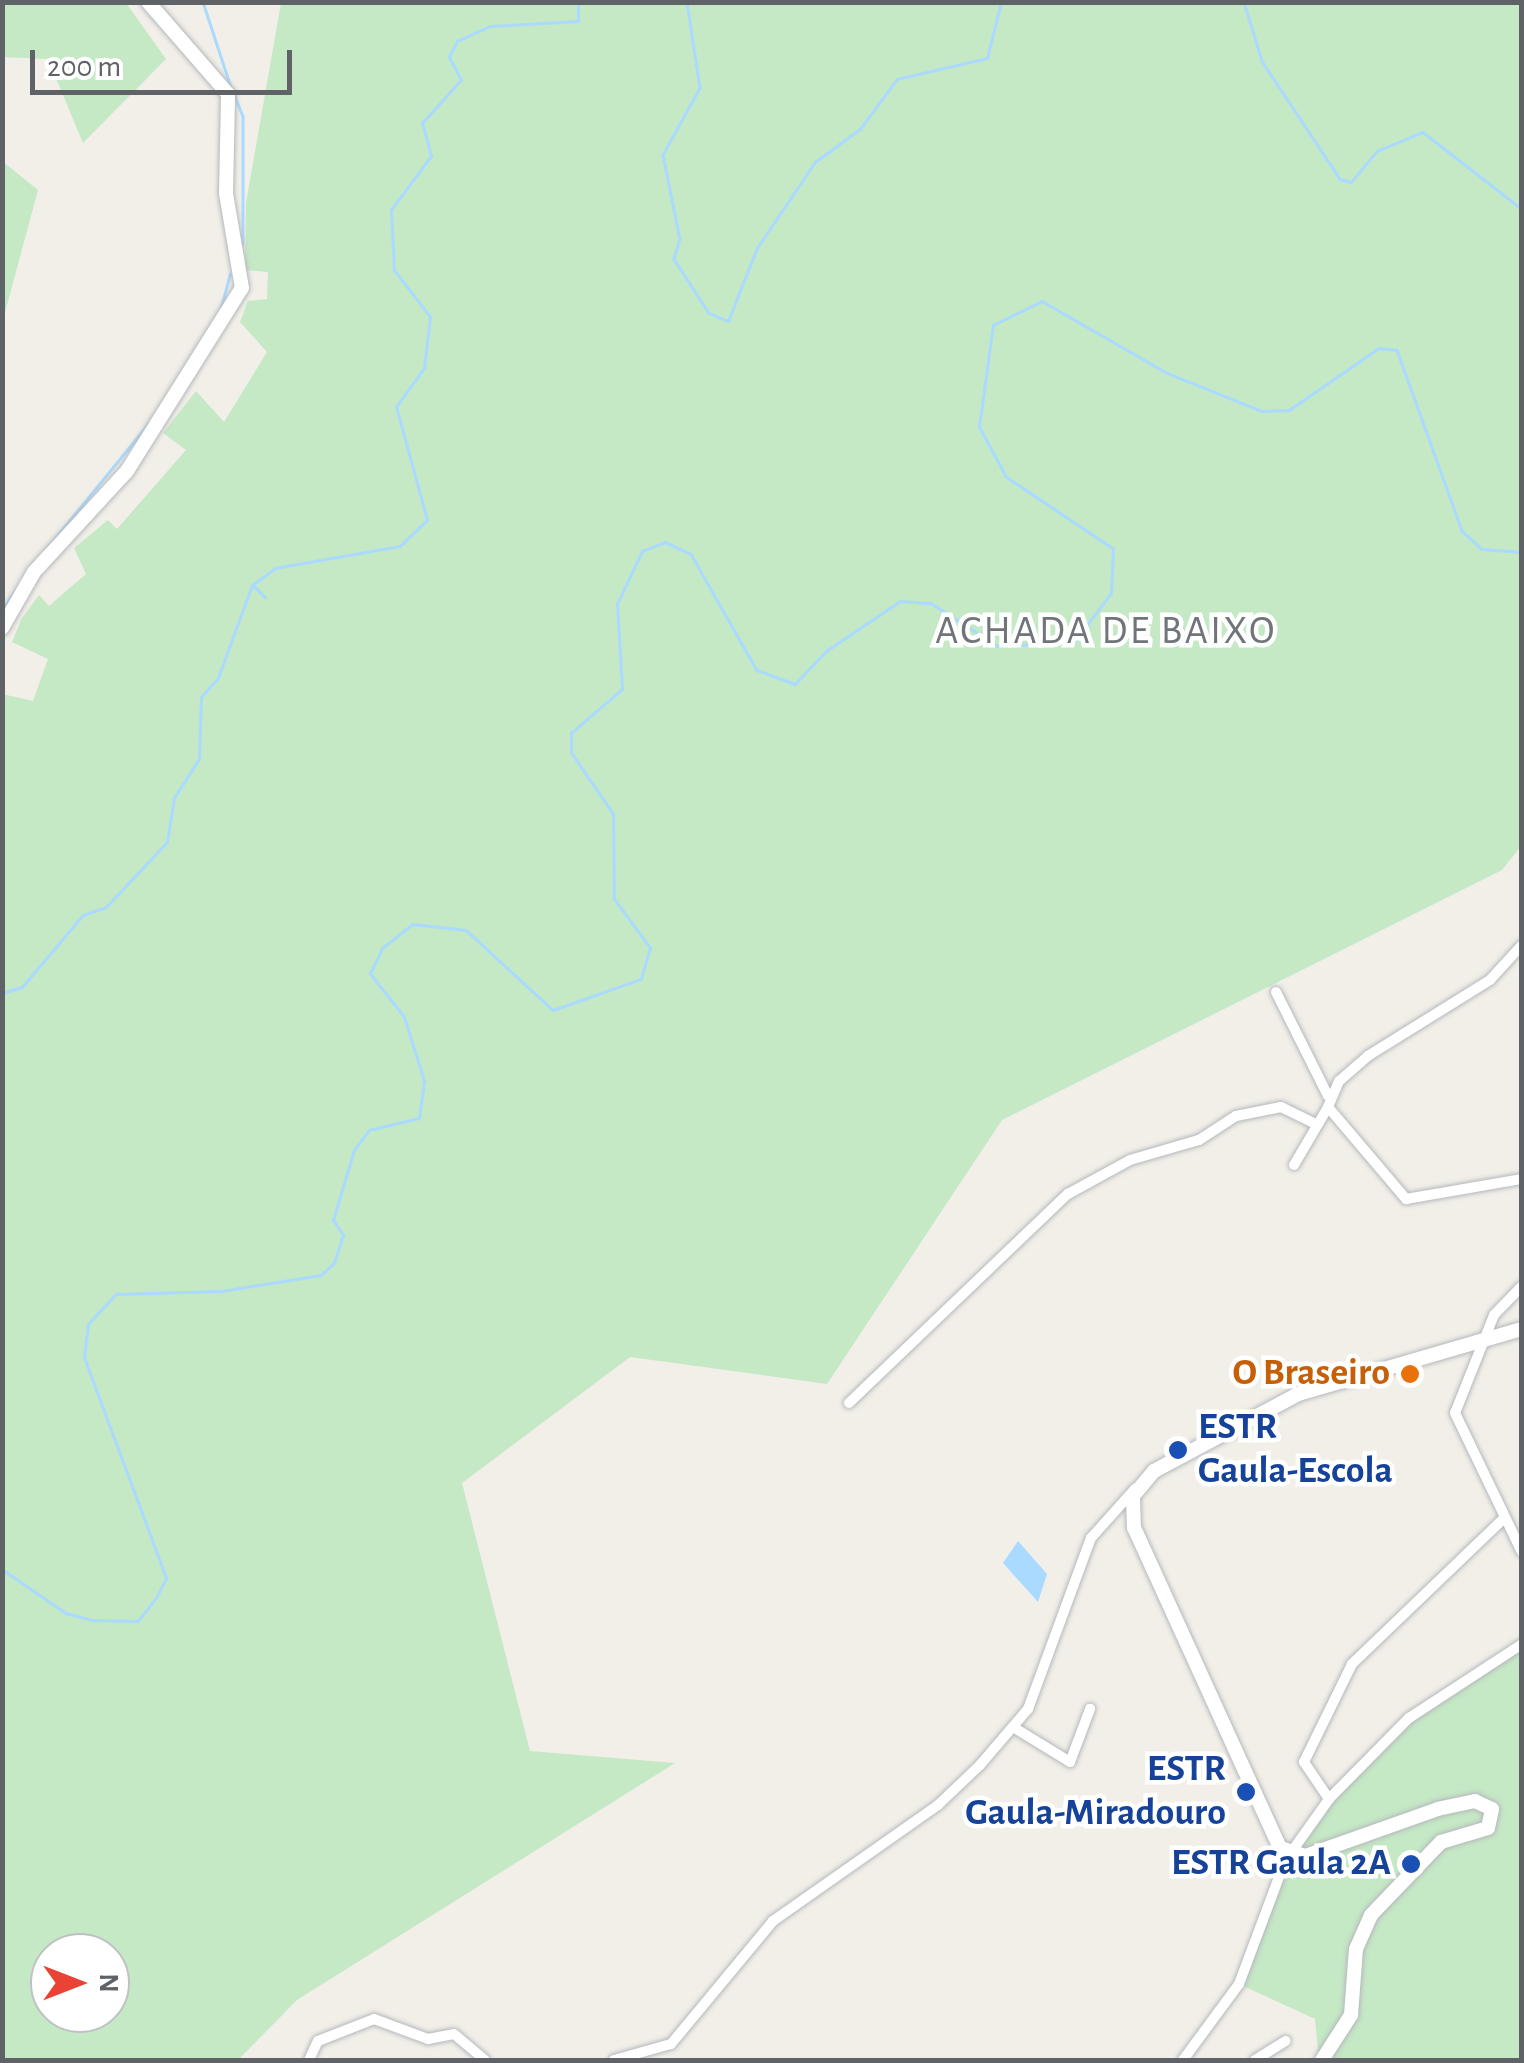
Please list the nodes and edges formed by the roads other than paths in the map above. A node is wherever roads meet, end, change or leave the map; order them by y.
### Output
1 (148, 2) edge
2 (2, 628) edge
3 (1522, 944) edge
4 (1276, 992) dead end
5 (1328, 1102) junction
6 (1314, 1123) junction
7 (1294, 1165) dead end
8 (1522, 1179) edge
9 (1522, 1286) edge
10 (1522, 1329) edge
11 (1485, 1339) junction
12 (849, 1403) dead end
13 (1136, 1489) junction
14 (1503, 1519) junction
15 (1522, 1552) edge
16 (1522, 1644) edge
17 (1090, 1709) dead end
18 (1013, 1727) junction
19 (1329, 1799) junction
20 (1289, 1852) junction
21 (1285, 2042) dead end
22 (309, 2060) edge
23 (485, 2060) edge
24 (614, 2060) edge
25 (1186, 2060) edge
26 (1255, 2060) edge
27 (1322, 2060) edge

1 - 2 main road
3 - 5 street
4 - 5 street
5 - 6 street
5 - 8 street
6 - 7 street
6 - 12 street
9 - 11 street
10 - 11 main road
11 - 13 main road
11 - 14 street
13 - 18 street
13 - 20 main road
14 - 15 street
14 - 19 street
16 - 19 street
17 - 18 street
18 - 24 street
19 - 20 street
20 - 25 street
20 - 27 main road
21 - 26 street
22 - 23 street

